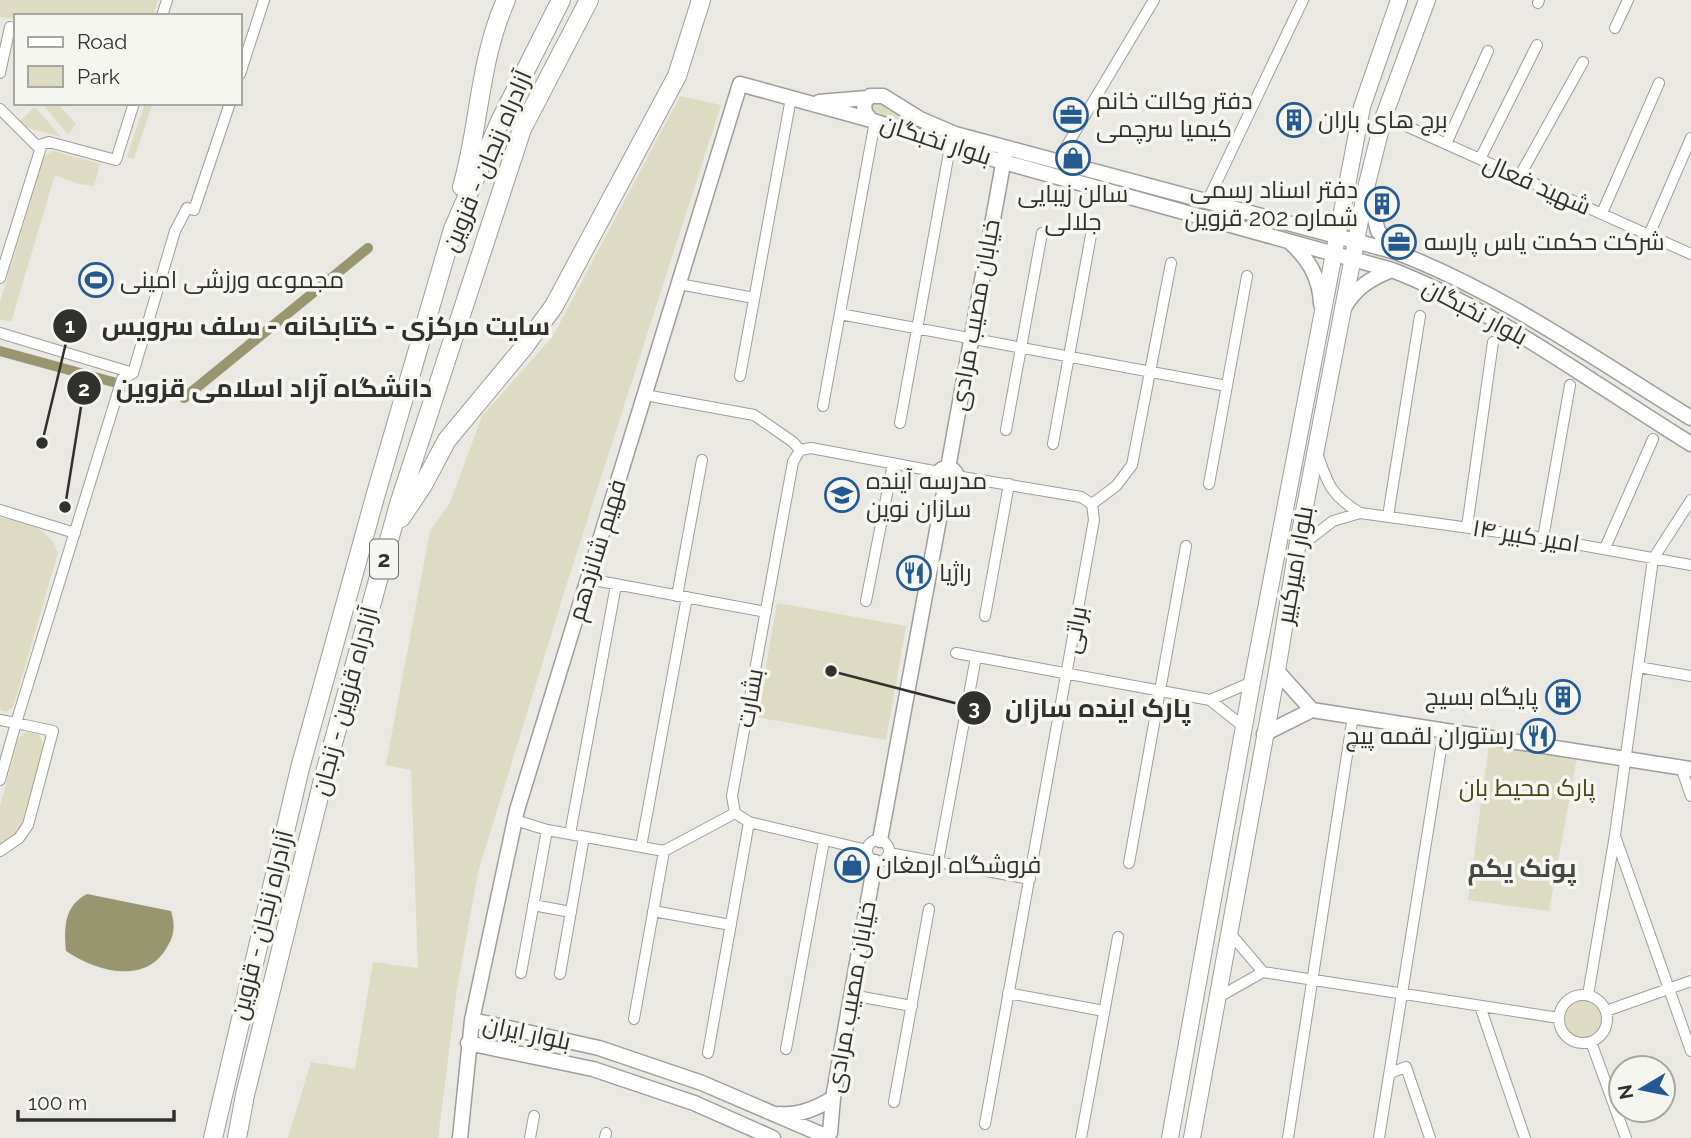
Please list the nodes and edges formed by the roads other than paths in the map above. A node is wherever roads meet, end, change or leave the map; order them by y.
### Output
1 (264, 0) edge
2 (506, 0) edge
3 (561, 0) edge
4 (589, 0) edge
5 (701, 0) edge
6 (1154, 0) edge
7 (1303, 0) edge
8 (1399, 0) edge
9 (1427, 0) edge
10 (1628, 0) edge
11 (9, 26) edge
12 (1615, 28) dead end
13 (1537, 45) dead end
14 (1488, 51) dead end
15 (1583, 62) dead end
16 (242, 68) edge
17 (0, 73) edge
18 (1659, 83) dead end
19 (791, 98) junction
20 (867, 98) junction
21 (807, 103) junction
22 (133, 105) edge
23 (229, 105) edge
24 (0, 110) edge
25 (1384, 116) junction
26 (873, 120) junction
27 (1691, 138) edge
28 (42, 144) junction
29 (1446, 144) junction
30 (950, 147) junction
31 (1005, 155) junction
32 (1480, 159) junction
33 (1057, 162) junction
34 (1519, 177) junction
35 (1367, 184) junction
36 (1207, 202) junction
37 (1602, 214) junction
38 (453, 229) junction
39 (1042, 233) dead end
40 (1091, 235) dead end
41 (1649, 235) junction
42 (1337, 236) junction
43 (1356, 241) junction
44 (1290, 242) junction
45 (1396, 252) junction
46 (1333, 254) junction
47 (1691, 254) edge
48 (1352, 259) junction
49 (1171, 262) dead end
50 (1392, 270) junction
51 (1247, 276) dead end
52 (0, 278) edge
53 (679, 284) junction
54 (754, 298) junction
55 (1322, 307) junction
56 (1341, 312) junction
57 (840, 314) junction
58 (1420, 316) dead end
59 (917, 328) junction
60 (0, 333) edge
61 (971, 338) junction
62 (1493, 342) dead end
63 (1022, 348) junction
64 (1069, 356) junction
65 (1150, 371) junction
66 (132, 373) junction
67 (740, 376) dead end
68 (1570, 385) dead end
69 (1227, 386) junction
70 (645, 394) junction
71 (823, 407) dead end
72 (1691, 418) edge
73 (900, 424) dead end
74 (1006, 430) dead end
75 (1653, 439) dead end
76 (1691, 443) edge
77 (1053, 444) dead end
78 (1316, 449) junction
79 (800, 450) junction
80 (702, 460) dead end
81 (893, 463) junction
82 (948, 472) junction
83 (1009, 484) junction
84 (1209, 484) dead end
85 (1691, 500) edge
86 (1092, 505) junction
87 (0, 510) edge
88 (1360, 513) junction
89 (1388, 516) junction
90 (1467, 527) junction
91 (75, 533) junction
92 (391, 533) junction
93 (1543, 538) junction
94 (1186, 546) dead end
95 (1297, 548) junction
96 (1605, 548) junction
97 (1653, 559) junction
98 (1691, 565) edge
99 (588, 579) junction
100 (616, 585) junction
101 (682, 597) junction
102 (866, 601) dead end
103 (766, 612) junction
104 (985, 616) dead end
105 (956, 653) dead end
106 (976, 657) junction
107 (1638, 667) junction
108 (1278, 671) junction
109 (1068, 673) junction
110 (1691, 676) edge
111 (1252, 682) junction
112 (1160, 690) junction
113 (1210, 700) junction
114 (1312, 710) junction
115 (1353, 716) junction
116 (0, 720) edge
117 (16, 723) junction
118 (1244, 727) junction
119 (1444, 730) junction
120 (1264, 734) junction
121 (1626, 758) junction
122 (1686, 768) edge
123 (0, 780) edge
124 (1691, 796) edge
125 (735, 813) junction
126 (515, 820) junction
127 (749, 821) junction
128 (547, 830) junction
129 (570, 834) junction
130 (1615, 835) junction
131 (584, 836) junction
132 (880, 840) junction
133 (824, 841) junction
134 (641, 847) junction
135 (0, 851) edge
136 (664, 851) junction
137 (889, 853) junction
138 (871, 856) junction
139 (939, 862) junction
140 (1129, 863) dead end
141 (1030, 879) junction
142 (533, 905) junction
143 (929, 909) dead end
144 (653, 911) junction
145 (571, 912) junction
146 (731, 925) junction
147 (1229, 932) junction
148 (1118, 937) dead end
149 (1264, 972) junction
150 (521, 973) dead end
151 (559, 974) dead end
152 (1312, 980) junction
153 (1691, 981) edge
154 (1669, 988) junction
155 (1008, 993) junction
156 (1402, 994) junction
157 (851, 995) junction
158 (1588, 995) junction
159 (1217, 998) junction
160 (912, 1006) junction
161 (1480, 1006) junction
162 (1104, 1011) junction
163 (1606, 1011) junction
164 (1559, 1018) junction
165 (634, 1019) dead end
166 (472, 1020) junction
167 (1591, 1042) junction
168 (468, 1043) junction
169 (786, 1049) dead end
170 (1691, 1051) edge
171 (708, 1053) dead end
172 (1390, 1073) junction
173 (833, 1098) junction
174 (894, 1102) dead end
175 (772, 1113) junction
176 (534, 1116) dead end
177 (985, 1124) dead end
178 (828, 1136) edge
179 (213, 1138) edge
180 (237, 1138) edge
181 (460, 1138) edge
182 (530, 1138) edge
183 (773, 1138) edge
184 (1081, 1138) edge
185 (1170, 1138) edge
186 (1192, 1138) edge
187 (1288, 1138) edge
188 (1379, 1138) edge
189 (1430, 1138) edge
190 (1525, 1138) edge
191 (1626, 1138) edge

1 - 16 street
2 - 38 highway
3 - 38 highway, آزادراه زنجان - قزوین / 2
4 - 92 highway, آزادراه قزوین - زنجان / 2
5 - 92 highway
6 - 33 street
7 - 36 street
8 - 42 main road, بلوار امیرکبیر
9 - 25 main road, بلوار امیرکبیر
10 - 12 street
11 - 17 street
13 - 32 street
14 - 29 street
15 - 34 street
18 - 37 street
19 - 21 street
19 - 53 street, فهیم شانزدهم
19 - 54 street
20 - 21 street
20 - 26 street, بلوار نخبگان
20 - 31 street, بلوار نخبگان
21 - 26 street
22 - 28 street
23 - 66 street
24 - 28 street
25 - 29 street, شهید فعال
25 - 35 main road, بلوار امیرکبیر
26 - 30 street, بلوار نخبگان
26 - 57 street
27 - 41 street
28 - 52 street
29 - 32 street, شهید فعال
30 - 31 street, بلوار نخبگان
30 - 59 street
31 - 33 street, بلوار نخبگان
31 - 44 street, بلوار نخبگان
31 - 61 street, خیابان مصیب مرادی
32 - 34 street, شهید فعال
33 - 36 street, بلوار نخبگان
34 - 37 street, شهید فعال
35 - 43 main road, بلوار امیرکبیر
35 - 45 street
36 - 42 street, بلوار نخبگان
37 - 41 street, شهید فعال
38 - 179 highway, آزادراه زنجان - قزوین / 2
39 - 63 street
40 - 64 street
41 - 47 street, شهید فعال
42 - 43 street, بلوار نخبگان
42 - 46 main road, بلوار امیرکبیر
43 - 45 street, بلوار نخبگان
43 - 48 main road, بلوار امیرکبیر
44 - 46 street, بلوار نخبگان
44 - 55 street
45 - 72 street, بلوار نخبگان
46 - 48 street, بلوار نخبگان
46 - 55 main road, بلوار امیرکبیر
48 - 50 street, بلوار نخبگان
48 - 56 main road, بلوار امیرکبیر
49 - 65 street
50 - 56 street
50 - 76 street, بلوار نخبگان
51 - 69 street
53 - 54 street
53 - 70 street, فهیم شانزدهم
54 - 67 street
55 - 56 street
55 - 111 main road, بلوار امیرکبیر
56 - 78 main road, بلوار امیرکبیر
57 - 59 street
57 - 71 street
58 - 89 street
59 - 61 street
59 - 73 street
60 - 66 street
61 - 63 street
61 - 82 street, خیابان مصیب مرادی
62 - 90 street
63 - 64 street
63 - 74 street
64 - 65 street
64 - 77 street
65 - 69 street
65 - 86 street
66 - 91 street
68 - 93 street
69 - 84 street
70 - 79 street
70 - 99 street, فهیم شانزدهم
75 - 96 street
78 - 88 street
78 - 95 main road, بلوار امیرکبیر
79 - 81 street
79 - 103 street, بشارت
80 - 101 street
81 - 82 street
81 - 102 street
82 - 83 street
82 - 132 street
83 - 86 street
83 - 104 street
85 - 97 street
86 - 109 street, براتی
87 - 91 street
88 - 89 street, امیر کبیر ۱۴
88 - 95 street, امیر کبیر ۱۴
89 - 90 street, امیر کبیر ۱۴
90 - 93 street, امیر کبیر ۱۴
91 - 117 street
92 - 180 highway, آزادراه قزوین - زنجان / 2
93 - 96 street, امیر کبیر ۱۴
94 - 112 street
95 - 108 main road, بلوار امیرکبیر
96 - 97 street, امیر کبیر ۱۴
97 - 98 street, امیر کبیر ۱۴
97 - 107 street
99 - 100 street
99 - 126 street, فهیم شانزدهم
100 - 101 street
100 - 129 street
101 - 103 street
101 - 134 street
103 - 125 street, بشارت
105 - 106 street
106 - 109 street
106 - 139 street
107 - 110 street
107 - 121 street
108 - 114 street
108 - 120 main road, بلوار امیرکبیر
109 - 112 street
109 - 141 street, براتی
111 - 113 street
111 - 118 main road, بلوار امیرکبیر
112 - 113 street
112 - 140 street
113 - 118 street
114 - 115 street
114 - 120 street
115 - 119 street
115 - 152 street
116 - 117 street
117 - 123 street
117 - 135 street
118 - 185 main road, بلوار امیرکبیر
119 - 121 street
119 - 156 street
120 - 147 main road, بلوار امیرکبیر
121 - 122 street
121 - 130 street
122 - 124 street
125 - 127 street
125 - 136 street
126 - 128 street
126 - 166 street, فهیم شانزدهم
127 - 133 street
127 - 146 street
128 - 129 street
128 - 142 street
129 - 131 street
130 - 154 street
130 - 158 street
131 - 134 street
131 - 145 street
132 - 137 street
132 - 138 street
133 - 138 street
133 - 169 street
134 - 136 street
136 - 144 street
137 - 138 street
137 - 139 street
138 - 157 street, خیابان مصیب مرادی
139 - 141 street
141 - 155 street, براتی
142 - 145 street
142 - 150 street
143 - 160 street
144 - 146 street
144 - 165 street
145 - 151 street
146 - 171 street
147 - 149 street
147 - 159 main road, بلوار امیرکبیر
148 - 162 street
149 - 152 street
149 - 159 street
152 - 156 street
152 - 187 street
153 - 154 street
154 - 163 street
154 - 170 street
155 - 162 street
155 - 177 street, براتی
156 - 161 street
156 - 172 street
157 - 160 street
157 - 173 street, خیابان مصیب مرادی
158 - 163 street
158 - 164 street
159 - 186 main road, بلوار امیرکبیر
160 - 174 street
161 - 164 street
161 - 190 street
162 - 184 street
163 - 167 street
164 - 167 street
166 - 168 street, بلوار ایران
166 - 175 street, بلوار ایران
167 - 191 street
168 - 181 street
168 - 183 street, بلوار ایران
172 - 188 street
172 - 189 street
173 - 175 street
173 - 178 street, خیابان مصیب مرادی
175 - 178 street, بلوار ایران
176 - 182 street

